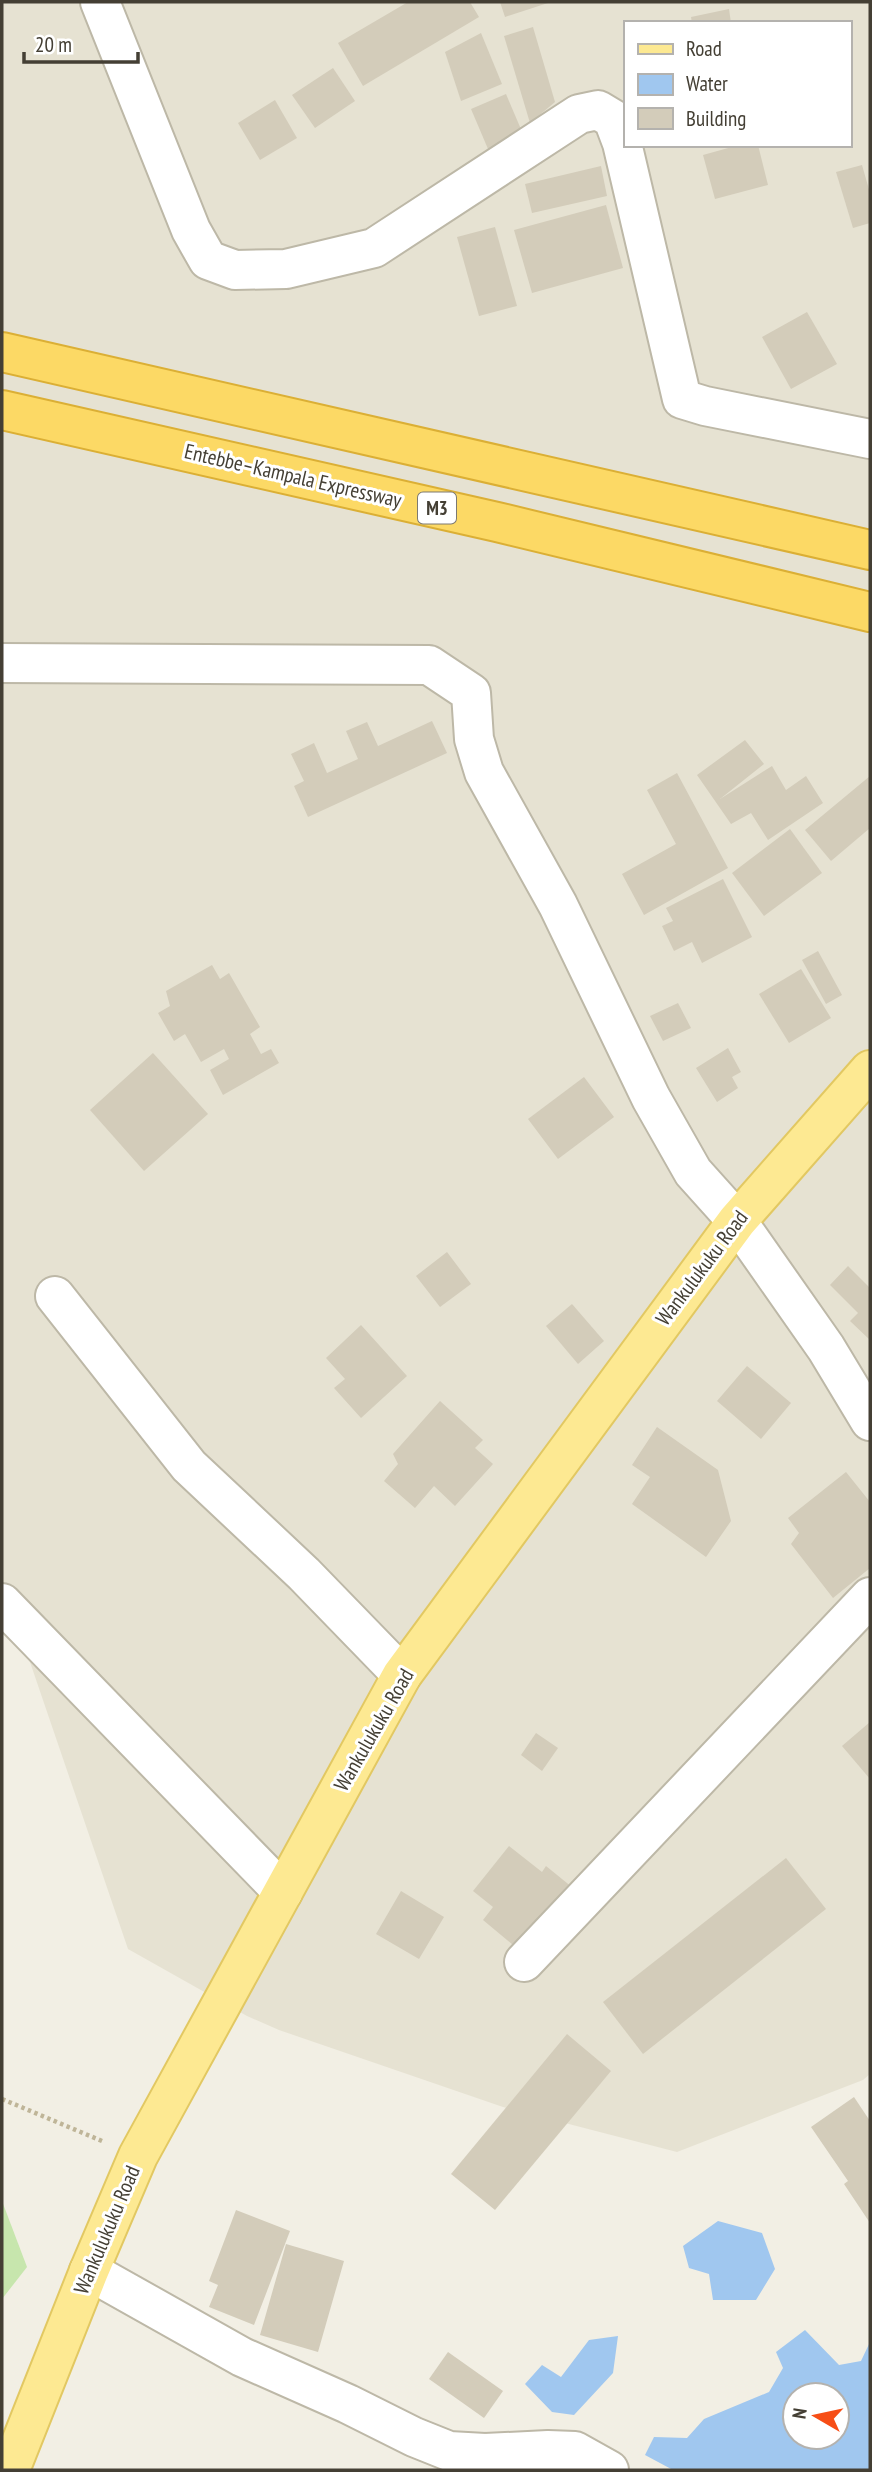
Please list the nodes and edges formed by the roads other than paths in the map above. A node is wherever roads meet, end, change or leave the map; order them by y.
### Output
1 (100, 2) edge
2 (2, 352) edge
3 (2, 410) edge
4 (870, 439) edge
5 (870, 550) edge
6 (870, 612) edge
7 (2, 663) edge
8 (870, 1070) edge
9 (737, 1220) junction
10 (55, 1296) dead end
11 (870, 1421) edge
12 (870, 1597) edge
13 (2, 1603) edge
14 (402, 1675) junction
15 (283, 1892) junction
16 (524, 1962) dead end
17 (89, 2271) junction
18 (10, 2470) edge
19 (609, 2470) edge

1 - 4 street
2 - 5 highway
3 - 6 highway, Entebbe–Kampala Expressway / M3
7 - 9 street
8 - 9 main road, Wankulukuku Road
9 - 11 street
9 - 14 main road, Wankulukuku Road
10 - 14 street
12 - 16 street
13 - 15 street
14 - 15 main road, Wankulukuku Road
15 - 17 main road, Wankulukuku Road
17 - 18 main road, Wankulukuku Road
17 - 19 street

